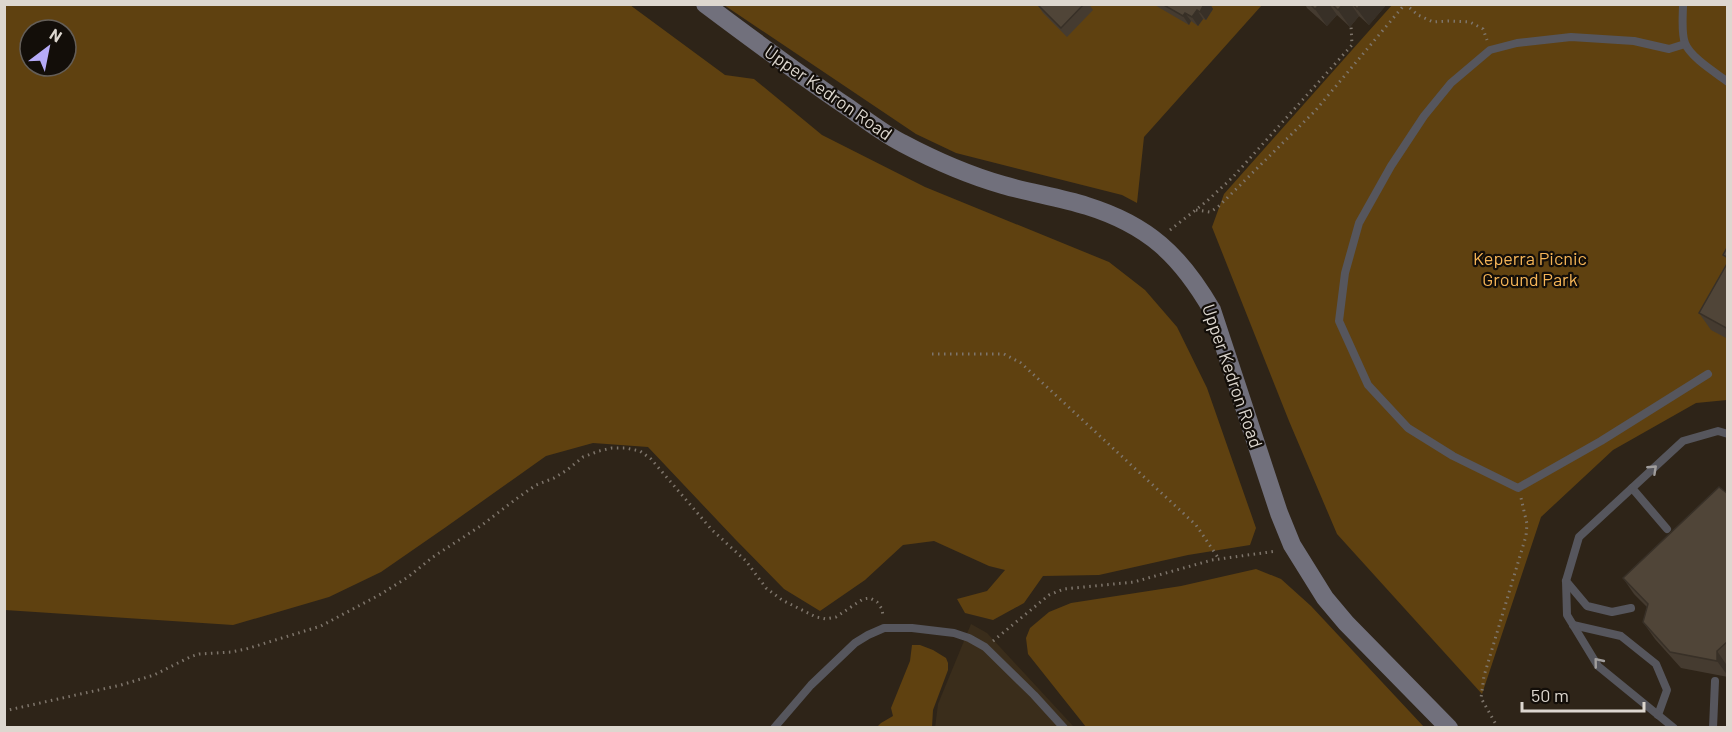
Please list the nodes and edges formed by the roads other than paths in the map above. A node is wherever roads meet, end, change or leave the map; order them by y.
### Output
1 (705, 4) edge
2 (1683, 4) edge
3 (1685, 44) junction
4 (1728, 82) edge
5 (1708, 374) dead end
6 (1728, 434) edge
7 (1632, 488) junction
8 (1667, 529) dead end
9 (1566, 581) junction
10 (1631, 608) dead end
11 (1573, 625) junction
12 (1715, 681) dead end
13 (1658, 715) junction
14 (774, 728) edge
15 (1064, 728) edge
16 (1449, 728) edge
17 (1674, 728) edge
18 (1713, 728) edge

1 - 16 main road, Upper Kedron Road
2 - 3 lane
3 - 4 lane
3 - 5 lane
7 -> 6 lane
7 - 8 lane
7 - 9 lane
9 - 10 lane
9 - 11 lane
13 -> 11 lane
11 - 13 lane
12 - 18 lane
13 - 17 lane
14 - 15 lane

